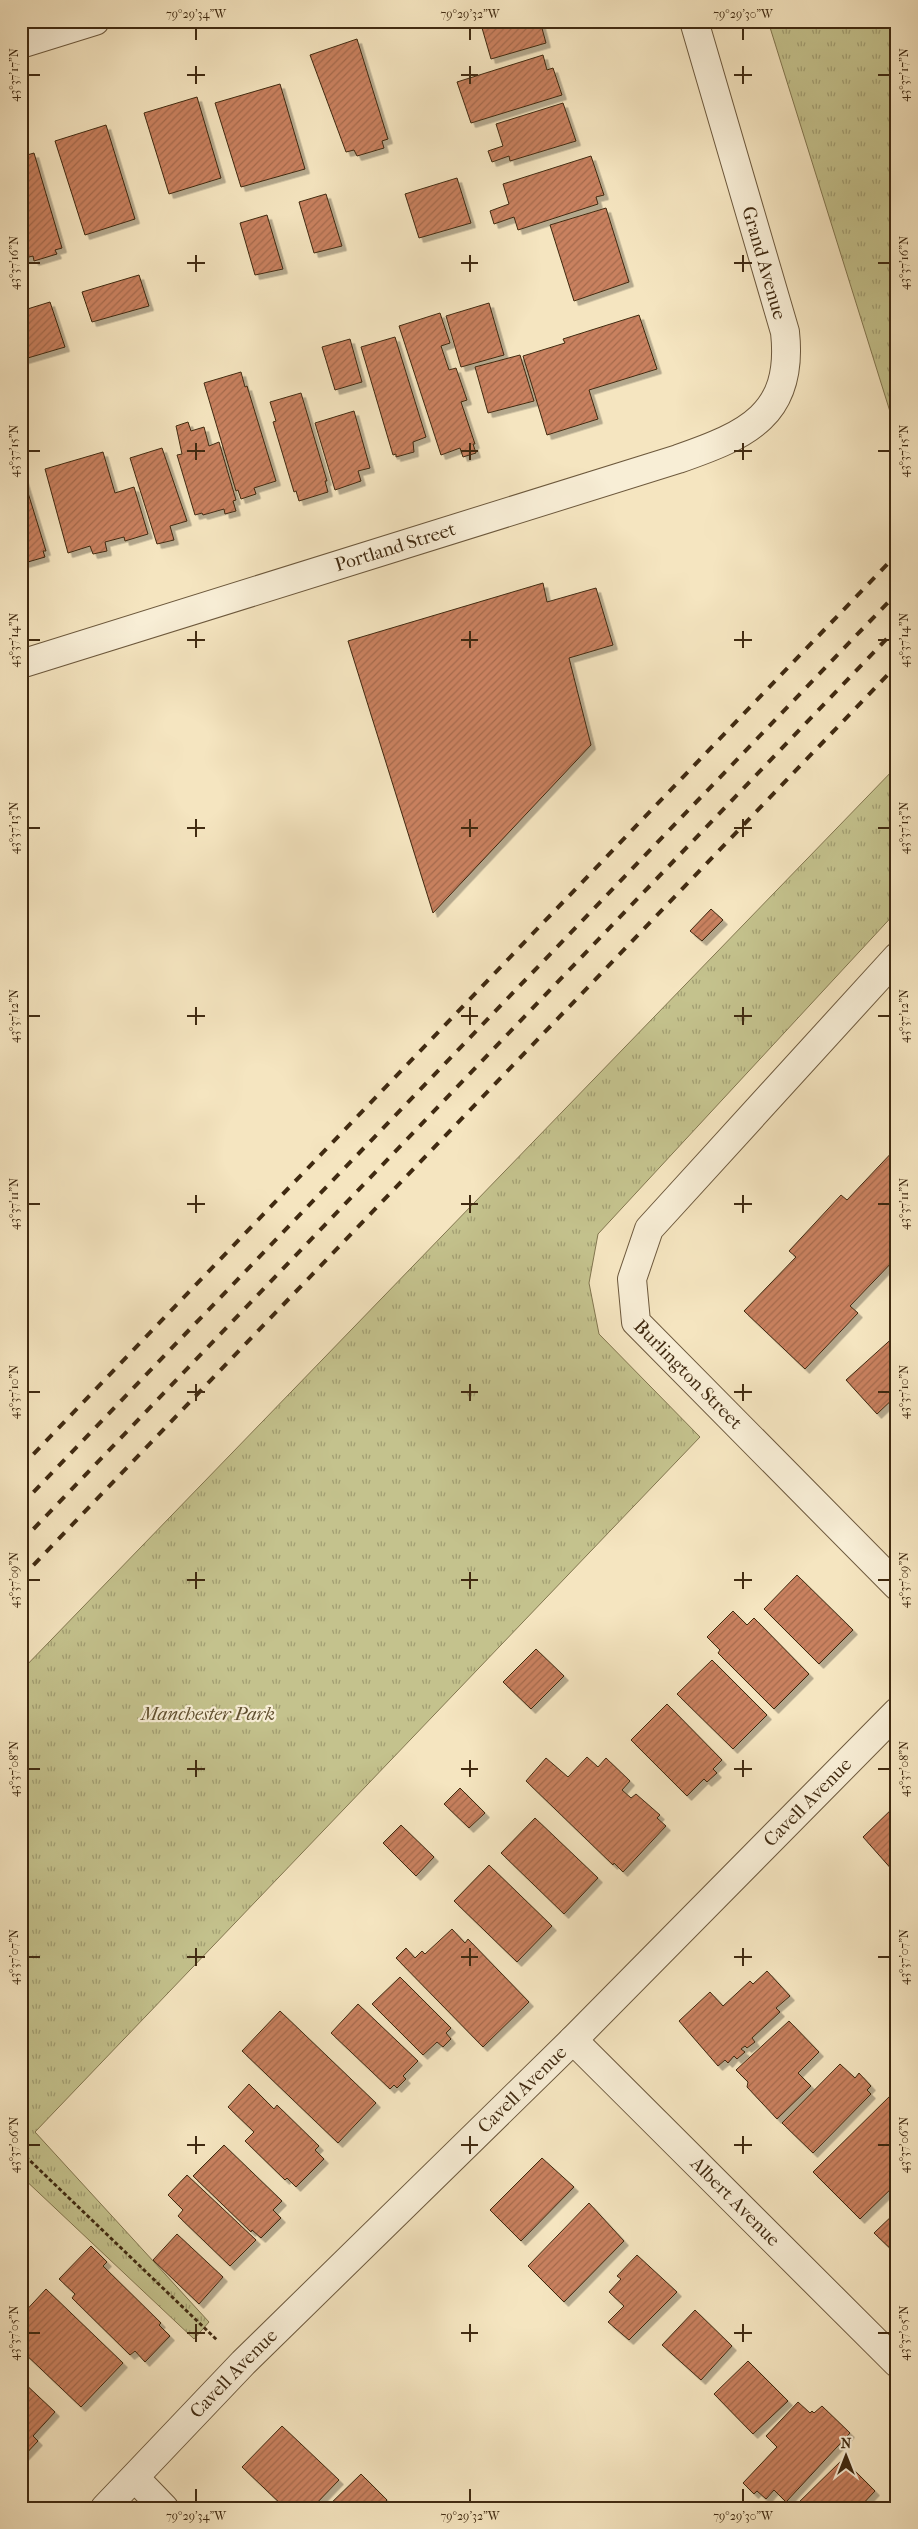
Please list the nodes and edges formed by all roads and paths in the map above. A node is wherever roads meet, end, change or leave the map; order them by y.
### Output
1 (96, 21) edge
2 (694, 21) edge
3 (21, 44) edge
4 (764, 416) joint
5 (21, 664) edge
6 (896, 961) edge
7 (897, 1586) edge
8 (897, 1712) edge
9 (573, 2040) junction
10 (21, 2152) edge
11 (243, 2363) junction
12 (897, 2363) edge
13 (135, 2478) junction
14 (106, 2508) edge
15 (164, 2508) edge

1 - 3 street
2 - 4 street, Grand Avenue
4 - 5 street, Portland Street
6 - 7 street, Burlington Street
8 - 9 street, Cavell Avenue
9 - 11 street, Cavell Avenue
9 - 12 street, Albert Avenue
10 - 11 path
11 - 13 street, Cavell Avenue
13 - 14 street, Cavell Avenue
13 - 15 street

